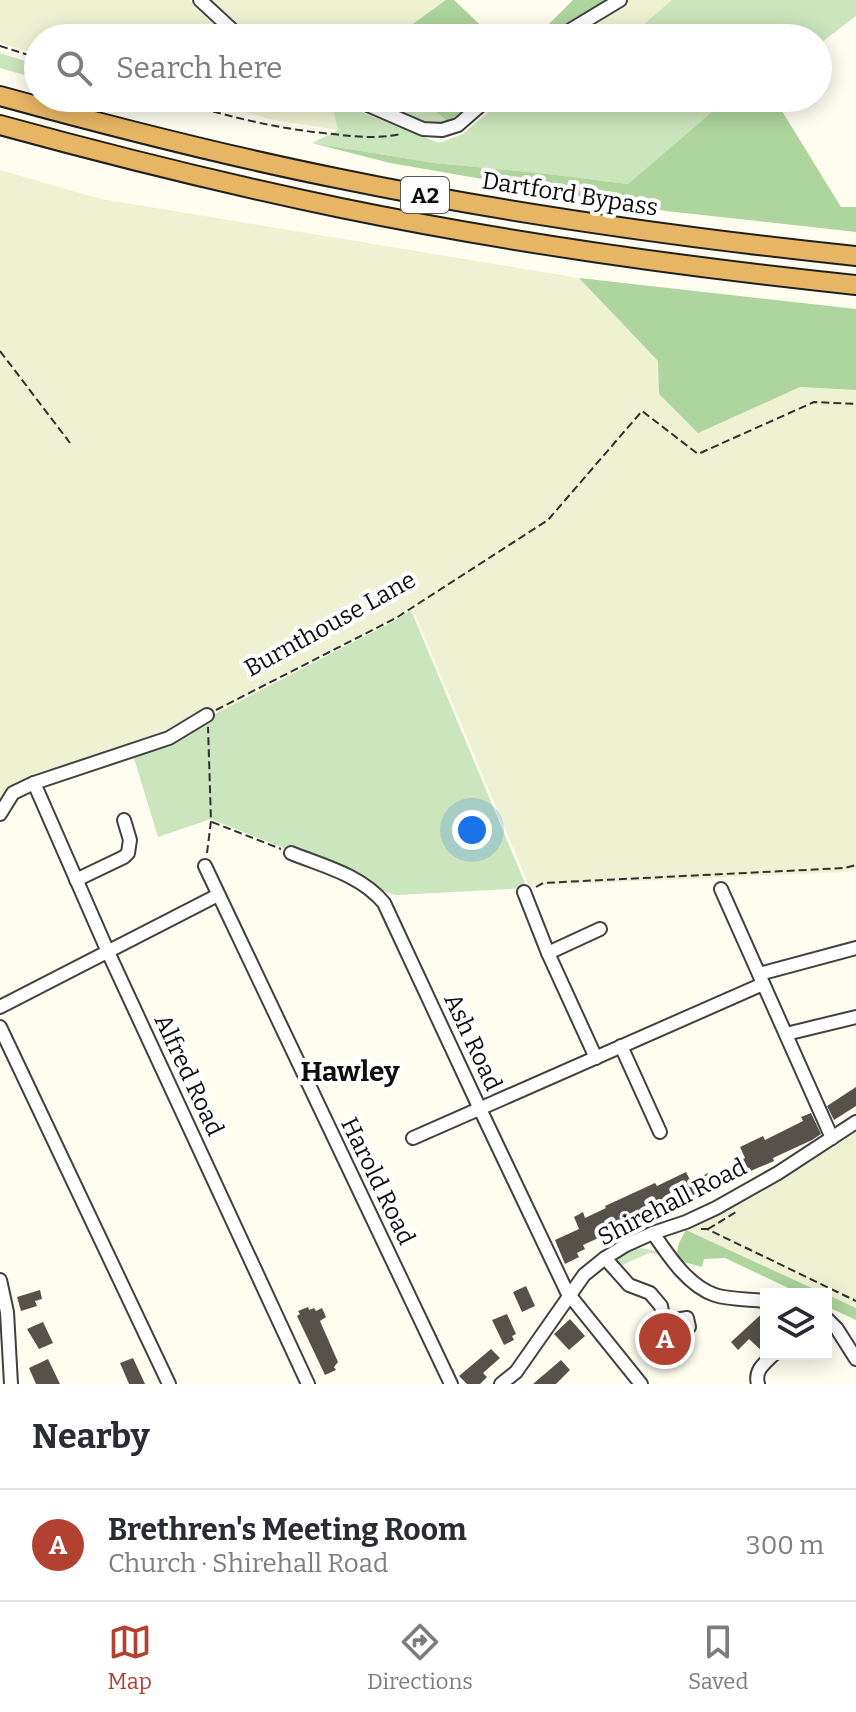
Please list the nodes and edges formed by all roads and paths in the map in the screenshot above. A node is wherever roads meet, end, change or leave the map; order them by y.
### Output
1 (200, 0) edge
2 (620, 0) edge
3 (226, 24) edge
4 (580, 24) edge
5 (0, 46) edge
6 (24, 54) edge
7 (0, 96) edge
8 (24, 102) edge
9 (59, 112) edge
10 (215, 112) edge
11 (384, 112) edge
12 (473, 112) edge
13 (0, 125) edge
14 (423, 129) junction
15 (856, 256) edge
16 (856, 285) edge
17 (0, 351) edge
18 (856, 404) edge
19 (70, 443) dead end
20 (207, 715) junction
21 (34, 783) junction
22 (0, 814) edge
23 (124, 820) dead end
24 (211, 821) junction
25 (291, 853) joint
26 (856, 865) edge
27 (205, 866) joint
28 (76, 880) junction
29 (721, 889) dead end
30 (524, 892) joint
31 (218, 895) junction
32 (600, 929) dead end
33 (856, 948) edge
34 (108, 952) junction
35 (548, 953) junction
36 (761, 979) junction
37 (0, 1007) edge
38 (856, 1017) edge
39 (0, 1027) edge
40 (786, 1034) junction
41 (621, 1046) junction
42 (596, 1058) junction
43 (480, 1109) junction
44 (856, 1122) edge
45 (660, 1132) dead end
46 (413, 1138) dead end
47 (832, 1138) junction
48 (736, 1212) dead end
49 (686, 1222) junction
50 (707, 1229) junction
51 (653, 1233) junction
52 (605, 1258) junction
53 (0, 1280) edge
54 (572, 1295) junction
55 (760, 1300) edge
56 (856, 1301) edge
57 (832, 1324) edge
58 (689, 1327) dead end
59 (856, 1359) edge
60 (768, 1360) edge
61 (11, 1384) edge
62 (169, 1384) edge
63 (308, 1384) edge
64 (451, 1384) edge
65 (501, 1384) edge
66 (641, 1384) edge
67 (758, 1384) edge

1 - 3 street
2 - 4 street
5 - 6 path
7 - 8 highway, Dartford Bypass / A2
9 - 15 highway, Dartford Bypass / A2
10 - 14 path
11 - 14 street
12 - 14 street
13 - 16 highway, A2
17 - 19 path
18 - 20 path, Burnthouse Lane
20 - 21 street
20 - 24 path
21 - 22 street
21 - 28 street, Alfred Road
23 - 28 street
24 - 25 path
24 - 27 path
25 - 43 street, Ash Road
26 - 30 path
27 - 31 street, Harold Road
28 - 34 street, Alfred Road
29 - 36 street
30 - 35 street
31 - 34 street
31 - 64 street, Harold Road
32 - 35 street
33 - 36 street
34 - 37 street
34 - 63 street, Alfred Road
35 - 42 street
36 - 40 street
36 - 41 street
38 - 40 street
39 - 62 street
40 - 47 street
41 - 42 street
41 - 45 street
42 - 43 street
43 - 46 street
43 - 54 street, Ash Road
44 - 47 street, Shirehall Road
47 - 49 street, Shirehall Road
48 - 50 path
49 - 50 path
49 - 51 street, Shirehall Road
50 - 56 path
51 - 52 street, Shirehall Road
51 - 55 street
52 - 54 street, Shirehall Road
52 - 58 street
53 - 61 street
54 - 65 street, Shirehall Road
54 - 66 street, Ash Road
57 - 59 street
60 - 67 street

